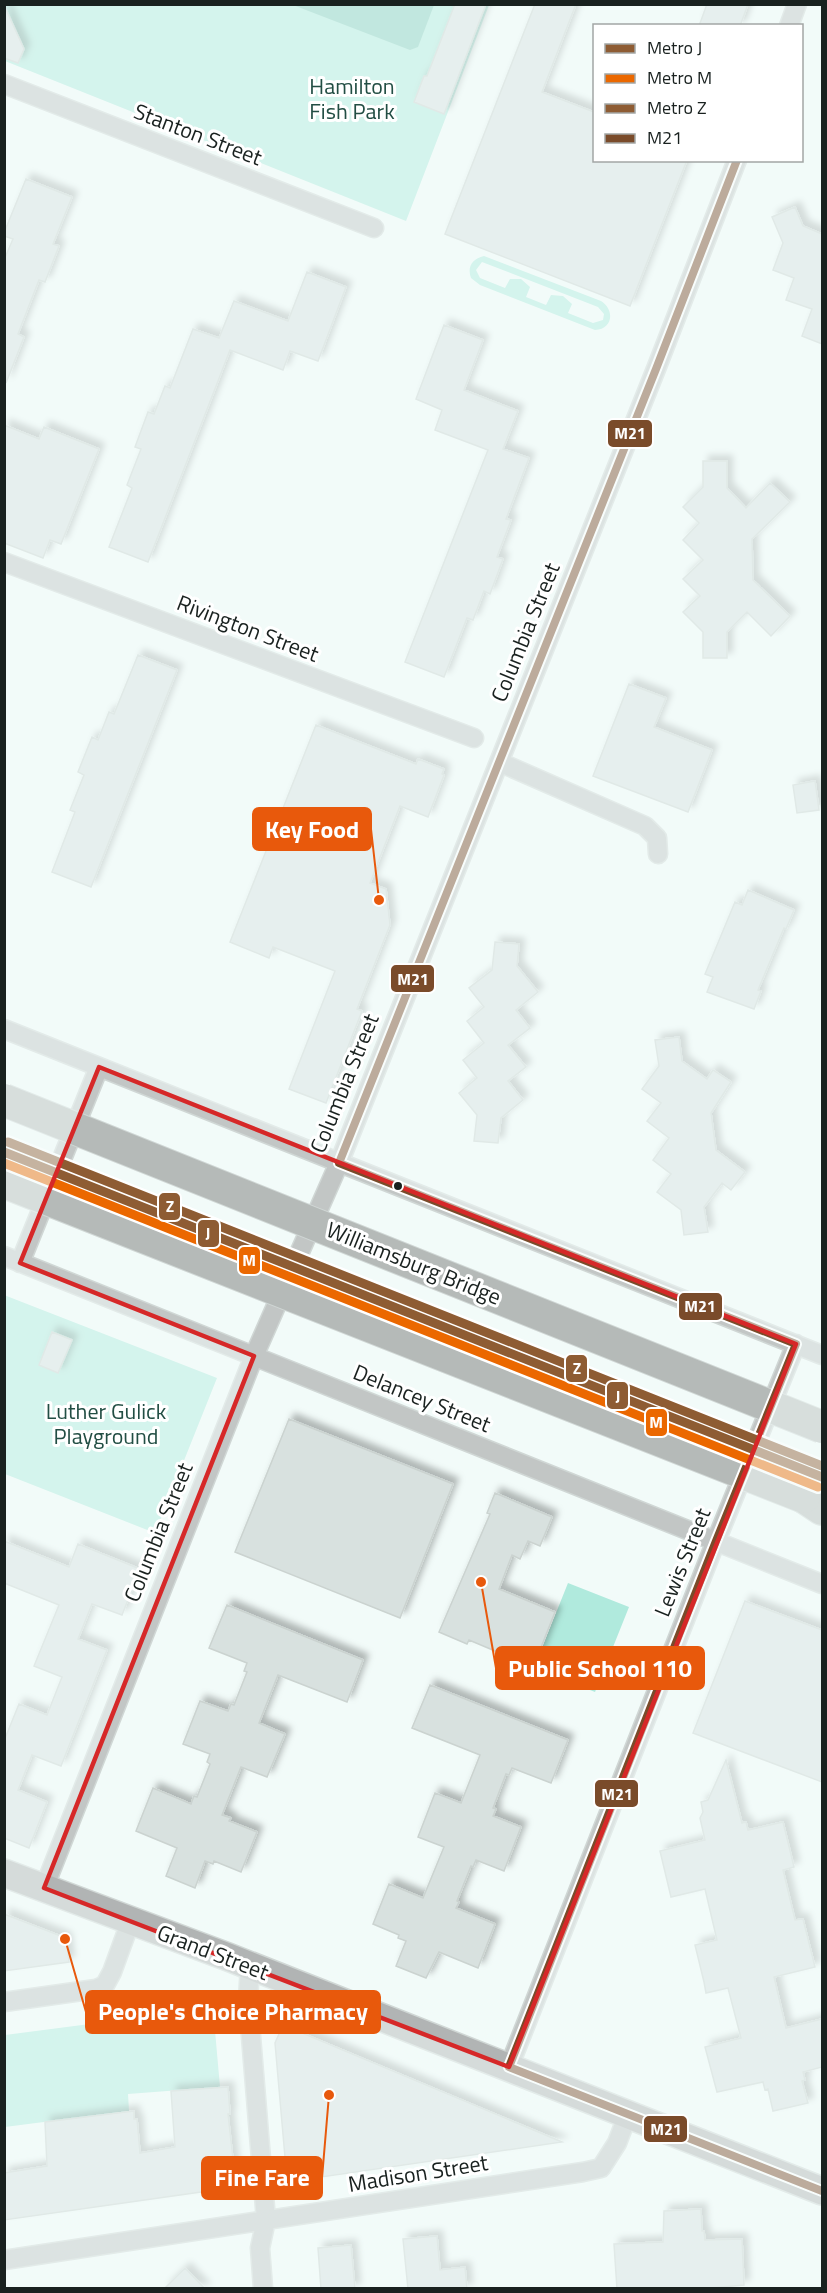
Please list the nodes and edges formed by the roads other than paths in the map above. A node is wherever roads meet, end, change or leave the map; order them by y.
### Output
1 (797, 4) edge
2 (790, 24) edge
3 (4, 84) edge
4 (736, 162) edge
5 (374, 228) dead end
6 (4, 562) edge
7 (474, 738) dead end
8 (499, 762) junction
9 (658, 854) dead end
10 (4, 1029) edge
11 (99, 1066) junction
12 (4, 1101) edge
13 (339, 1163) junction
14 (4, 1182) edge
15 (12, 1260) edge
16 (796, 1344) junction
17 (822, 1355) edge
18 (254, 1356) junction
19 (822, 1426) edge
20 (816, 1503) edge
21 (716, 1541) junction
22 (822, 1584) edge
23 (4, 1873) edge
24 (44, 1888) junction
25 (131, 1920) junction
26 (250, 1966) junction
27 (4, 2002) edge
28 (508, 2067) junction
29 (628, 2114) junction
30 (822, 2191) edge
31 (266, 2220) junction
32 (4, 2260) edge
33 (263, 2289) edge

1 - 2 street
3 - 5 street, Stanton Street
4 - 8 street, Columbia Street
6 - 7 street, Rivington Street
8 - 9 street
8 - 13 street, Columbia Street
10 - 11 street
11 - 13 street
11 - 15 street
12 - 19 highway, Williamsburg Bridge, bridge
13 - 16 street
13 - 18 street, Columbia Street
14 - 20 highway, bridge
15 - 18 street, Delancey Street
16 - 17 street
16 - 21 street, Lewis Street
18 - 21 street, Delancey Street
18 - 24 street, Columbia Street
21 - 22 street, Delancey Street
21 - 28 street, Lewis Street
23 - 24 main road, Grand Street
24 - 25 main road, Grand Street
25 - 26 main road, Grand Street
25 - 27 street
26 - 28 main road, Grand Street
26 - 31 street
28 - 29 main road, Grand Street
29 - 30 main road, Grand Street
29 - 31 street, Madison Street
31 - 32 street, Madison Street
31 - 33 street

